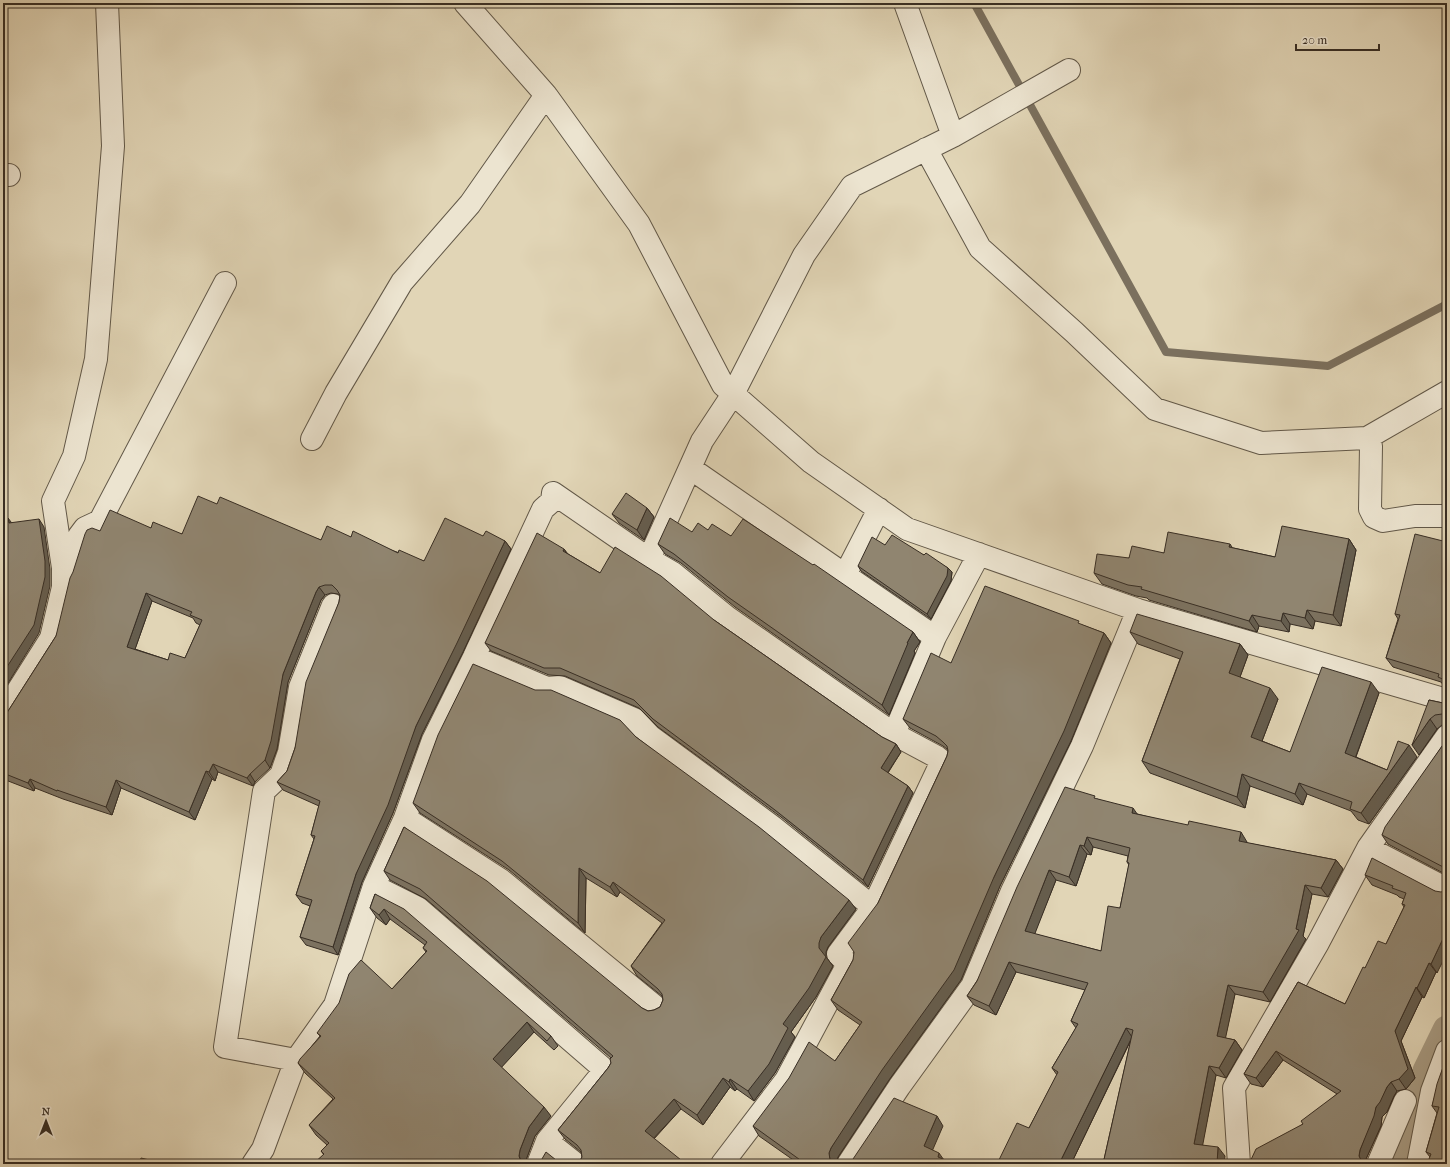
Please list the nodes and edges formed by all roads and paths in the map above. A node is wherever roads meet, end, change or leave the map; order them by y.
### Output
1 (107, 3) edge
2 (465, 3) edge
3 (905, 3) edge
4 (1069, 70) dead end
5 (546, 95) junction
6 (953, 136) junction
7 (926, 149) junction
8 (225, 283) dead end
9 (1447, 392) edge
10 (734, 394) junction
11 (1367, 438) junction
12 (312, 439) dead end
13 (690, 468) junction
14 (879, 509) junction
15 (1447, 516) edge
16 (979, 554) junction
17 (649, 559) junction
18 (845, 575) junction
19 (63, 588) junction
20 (333, 604) dead end
21 (1138, 610) junction
22 (936, 637) junction
23 (474, 657) junction
24 (1447, 700) edge
25 (3, 714) edge
26 (894, 734) junction
27 (1447, 736) edge
28 (405, 818) junction
29 (1368, 848) junction
30 (374, 886) junction
31 (1447, 889) edge
32 (873, 907) junction
33 (657, 1008) edge
34 (1447, 1051) edge
35 (296, 1060) junction
36 (1405, 1101) dead end
37 (547, 1141) junction
38 (262, 1160) edge
39 (538, 1164) edge
40 (576, 1164) edge
41 (722, 1164) edge
42 (848, 1164) edge
43 (1238, 1164) edge
44 (1378, 1164) edge
45 (1418, 1164) edge

1 - 19 street
2 - 5 street
3 - 6 street
4 - 6 street
5 - 10 street
5 - 12 street
6 - 7 street
7 - 10 street
7 - 11 street
8 - 19 street
9 - 11 street
10 - 13 street
10 - 14 street
11 - 15 street
13 - 17 street
13 - 18 street
14 - 16 street
14 - 18 street
16 - 21 street
16 - 22 street
17 - 23 street
17 - 26 street
18 - 22 street
19 - 25 street
20 - 35 street
21 - 24 street
21 - 42 street
22 - 26 street
23 - 28 street
23 - 32 street
26 - 32 street
27 - 29 street
28 - 30 street
28 - 33 street
29 - 31 street
29 - 43 street
30 - 35 street
30 - 37 street
32 - 41 street
34 - 45 street
35 - 38 street
36 - 44 street
37 - 39 street
37 - 40 street

